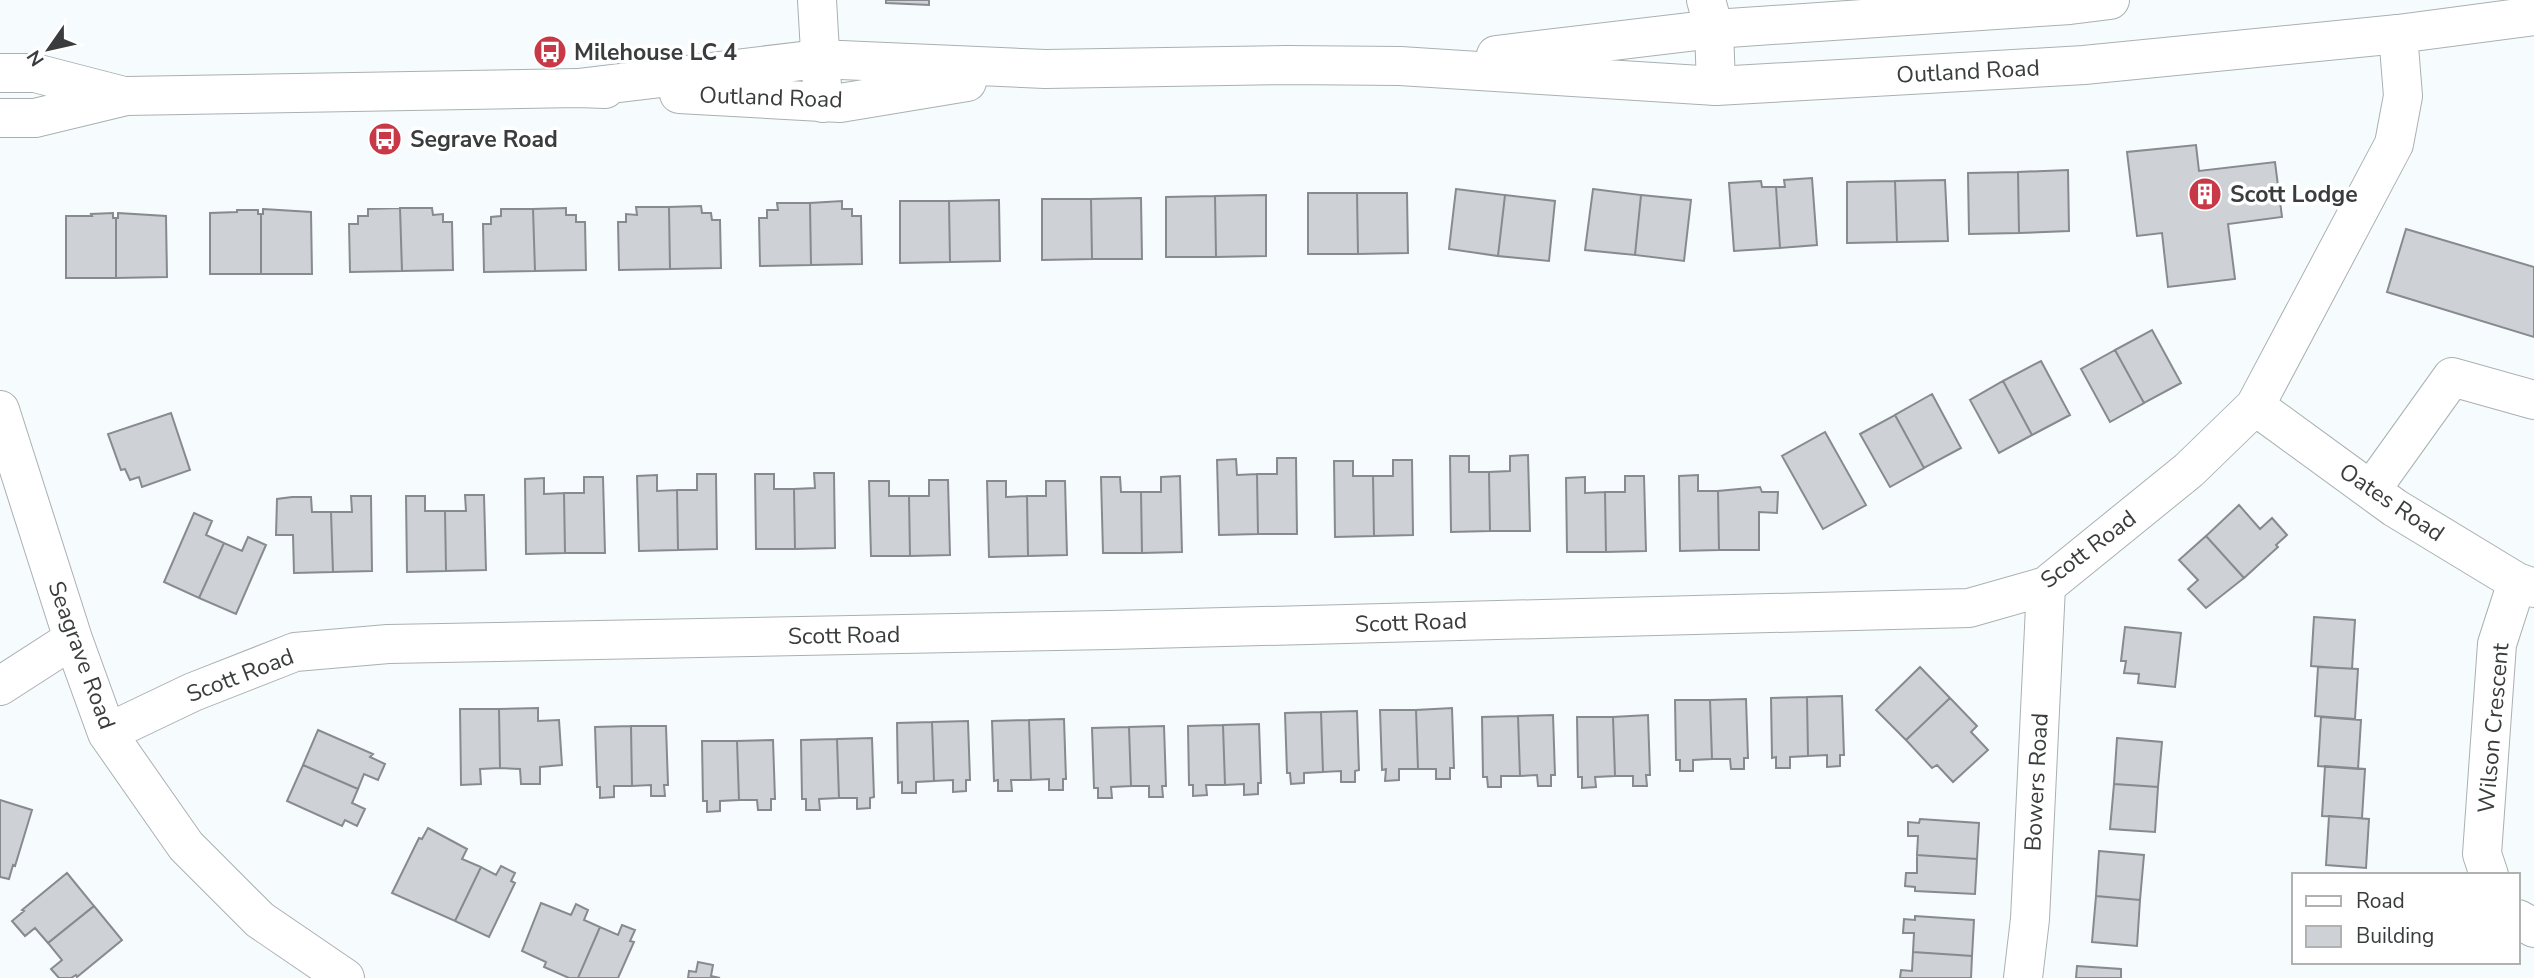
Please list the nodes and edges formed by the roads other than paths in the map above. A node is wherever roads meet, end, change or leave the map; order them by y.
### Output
1 (817, 0) edge
2 (2110, 0) edge
3 (1710, 14) edge
4 (2534, 16) edge
5 (2398, 34) junction
6 (818, 59) junction
7 (1400, 66) junction
8 (1045, 69) junction
9 (0, 73) edge
10 (1716, 86) junction
11 (578, 88) junction
12 (125, 96) junction
13 (822, 103) junction
14 (0, 118) edge
15 (2534, 400) edge
16 (2255, 406) junction
17 (0, 410) edge
18 (2371, 490) junction
19 (2525, 585) edge
20 (2046, 586) junction
21 (73, 639) junction
22 (0, 686) edge
23 (107, 733) junction
24 (2488, 873) edge
25 (345, 978) edge
26 (2023, 978) edge

1 - 6 street
2 - 3 street, Outland Road
3 - 7 street, Outland Road
3 - 10 street
4 - 5 street, Outland Road
5 - 10 street, Outland Road
5 - 16 street, Scott Road
6 - 8 street, Outland Road
6 - 11 street, Outland Road
6 - 13 street
7 - 8 street, Outland Road
7 - 10 street, Outland Road
8 - 13 street, Outland Road
9 - 12 street, Outland Road
11 - 12 street, Outland Road
11 - 13 street, Outland Road
12 - 14 street, Outland Road
15 - 18 street
16 - 18 street, Oates Road
16 - 20 street, Scott Road
17 - 21 street, Seagrave Road
18 - 19 street, Oates Road
19 - 24 street, Wilson Crescent
20 - 23 street, Scott Road
20 - 26 street, Bowers Road
21 - 22 street
21 - 23 street, Seagrave Road
23 - 25 street, Seagrave Road

